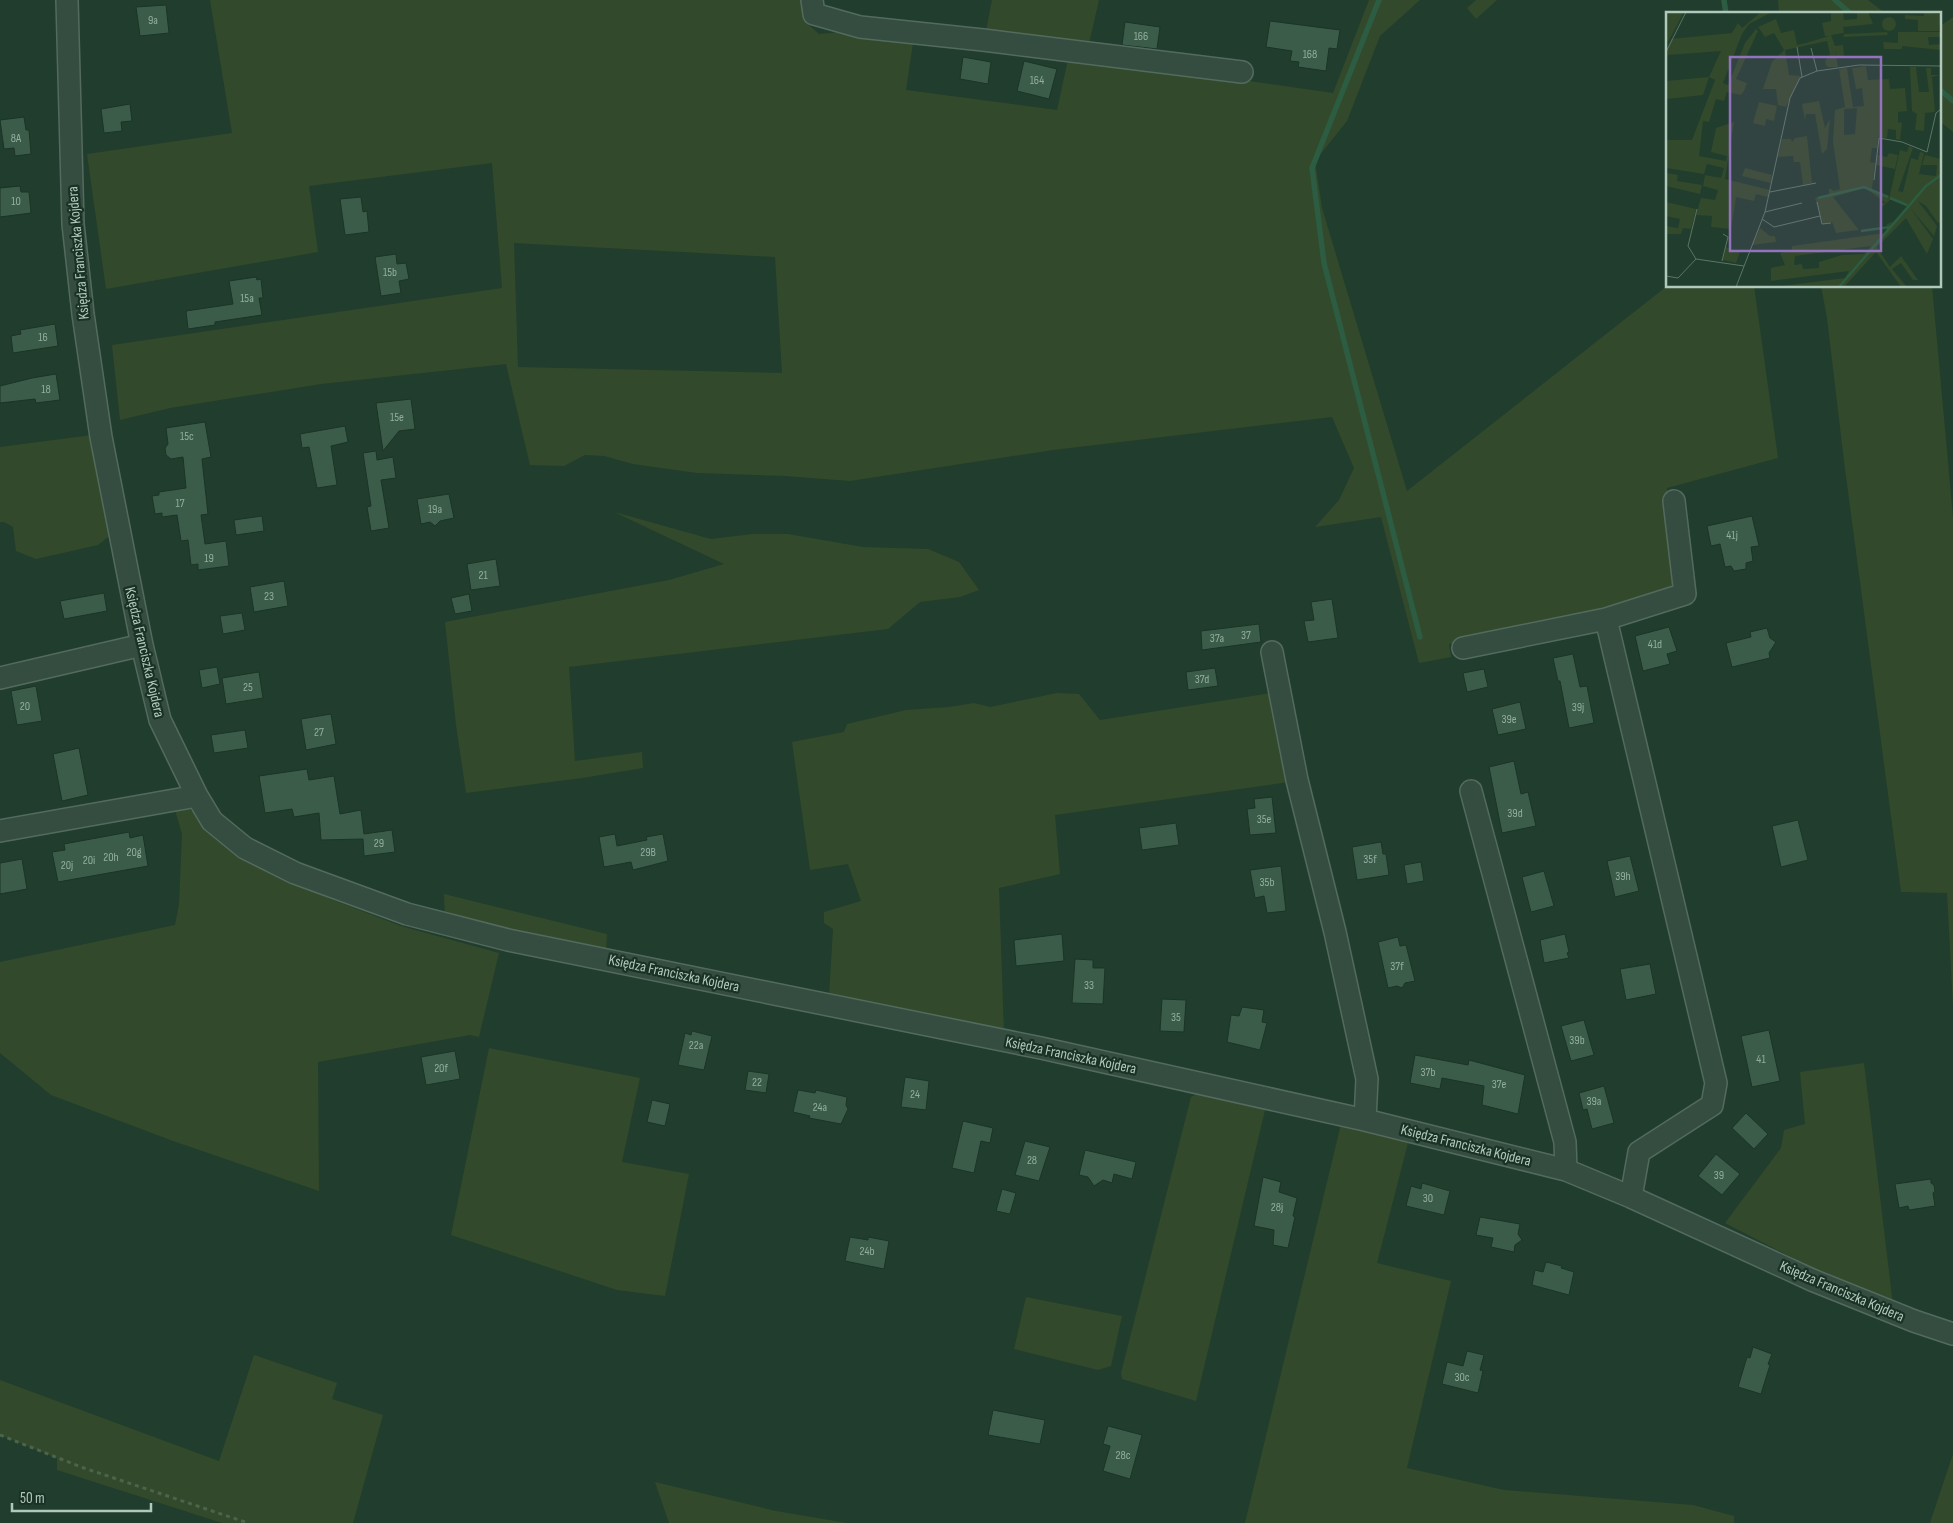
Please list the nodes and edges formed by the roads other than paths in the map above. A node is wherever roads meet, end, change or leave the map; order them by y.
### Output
1 (67, 0) edge
2 (812, 0) edge
3 (1242, 72) dead end
4 (1674, 501) dead end
5 (1606, 619) junction
6 (142, 645) junction
7 (1463, 648) dead end
8 (1272, 652) dead end
9 (0, 678) edge
10 (1471, 791) dead end
11 (197, 796) junction
12 (0, 832) edge
13 (1365, 1120) junction
14 (1566, 1170) junction
15 (1631, 1197) junction
16 (1953, 1334) edge

1 - 6 street, Księdza Franciszka Kojdera
2 - 3 street
4 - 5 street
5 - 7 street
5 - 15 street
6 - 9 street
6 - 11 street, Księdza Franciszka Kojdera
8 - 13 street
10 - 14 street
11 - 12 street
11 - 13 street, Księdza Franciszka Kojdera
13 - 14 street, Księdza Franciszka Kojdera
14 - 15 street, Księdza Franciszka Kojdera
15 - 16 street, Księdza Franciszka Kojdera

